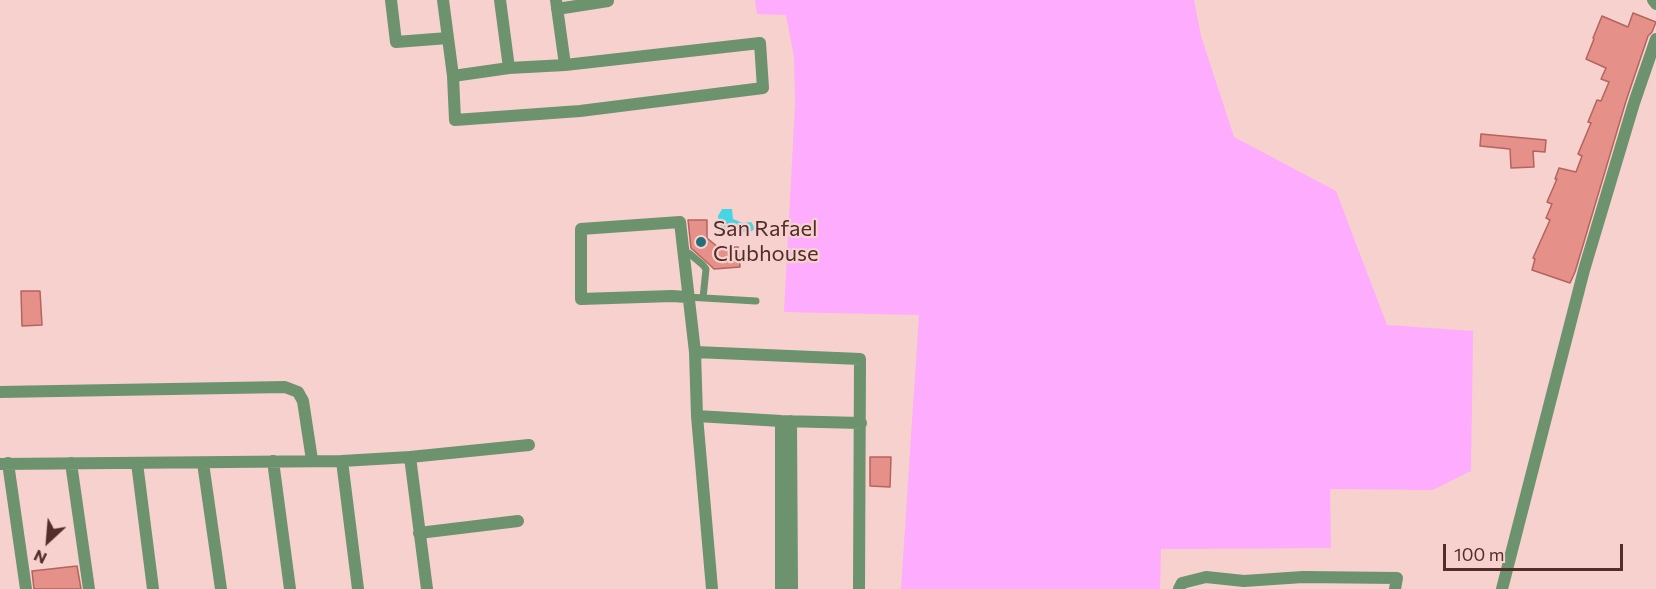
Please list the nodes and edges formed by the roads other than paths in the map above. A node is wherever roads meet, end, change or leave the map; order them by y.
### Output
1 (391, 0) edge
2 (443, 0) edge
3 (500, 0) edge
4 (1653, 0) edge
5 (609, 1) edge
6 (556, 4) edge
7 (1656, 4) edge
8 (448, 38) junction
9 (1656, 39) edge
10 (565, 65) junction
11 (509, 68) junction
12 (453, 76) junction
13 (682, 254) junction
14 (687, 297) junction
15 (703, 298) junction
16 (756, 301) dead end
17 (695, 352) junction
18 (0, 392) edge
19 (697, 416) junction
20 (786, 421) junction
21 (861, 423) junction
22 (529, 445) dead end
23 (410, 458) junction
24 (312, 460) junction
25 (273, 461) junction
26 (342, 461) junction
27 (137, 462) junction
28 (4, 463) edge
29 (71, 463) junction
30 (203, 463) junction
31 (518, 521) dead end
32 (419, 532) junction
33 (1303, 583) edge
34 (1244, 585) edge
35 (26, 589) edge
36 (89, 589) edge
37 (153, 589) edge
38 (221, 589) edge
39 (290, 589) edge
40 (358, 589) edge
41 (427, 589) edge
42 (711, 589) edge
43 (781, 589) edge
44 (792, 589) edge
45 (859, 589) edge
46 (1179, 589) edge
47 (1395, 589) edge
48 (1502, 589) edge

1 - 8 street
2 - 8 street
3 - 11 street
4 - 7 street
5 - 6 street
6 - 10 street
8 - 12 street
9 - 48 street
10 - 11 street
10 - 12 street
11 - 12 street
13 - 14 street
13 - 14 street
13 - 15 lane
14 - 15 lane
14 - 17 street
15 - 16 lane
17 - 19 street
17 - 21 street
18 - 24 street
19 - 20 street
19 - 42 street
20 - 21 street
20 - 43 street
20 - 44 street
21 - 45 street
22 - 23 street
23 - 26 street
23 - 32 street
24 - 25 street
24 - 26 street
25 - 30 street
25 - 39 street
26 - 40 street
27 - 29 street
27 - 30 street
27 - 37 street
28 - 29 street
28 - 35 street
29 - 36 street
30 - 38 street
31 - 32 street
32 - 41 street
33 - 34 street
33 - 47 street
34 - 46 street

